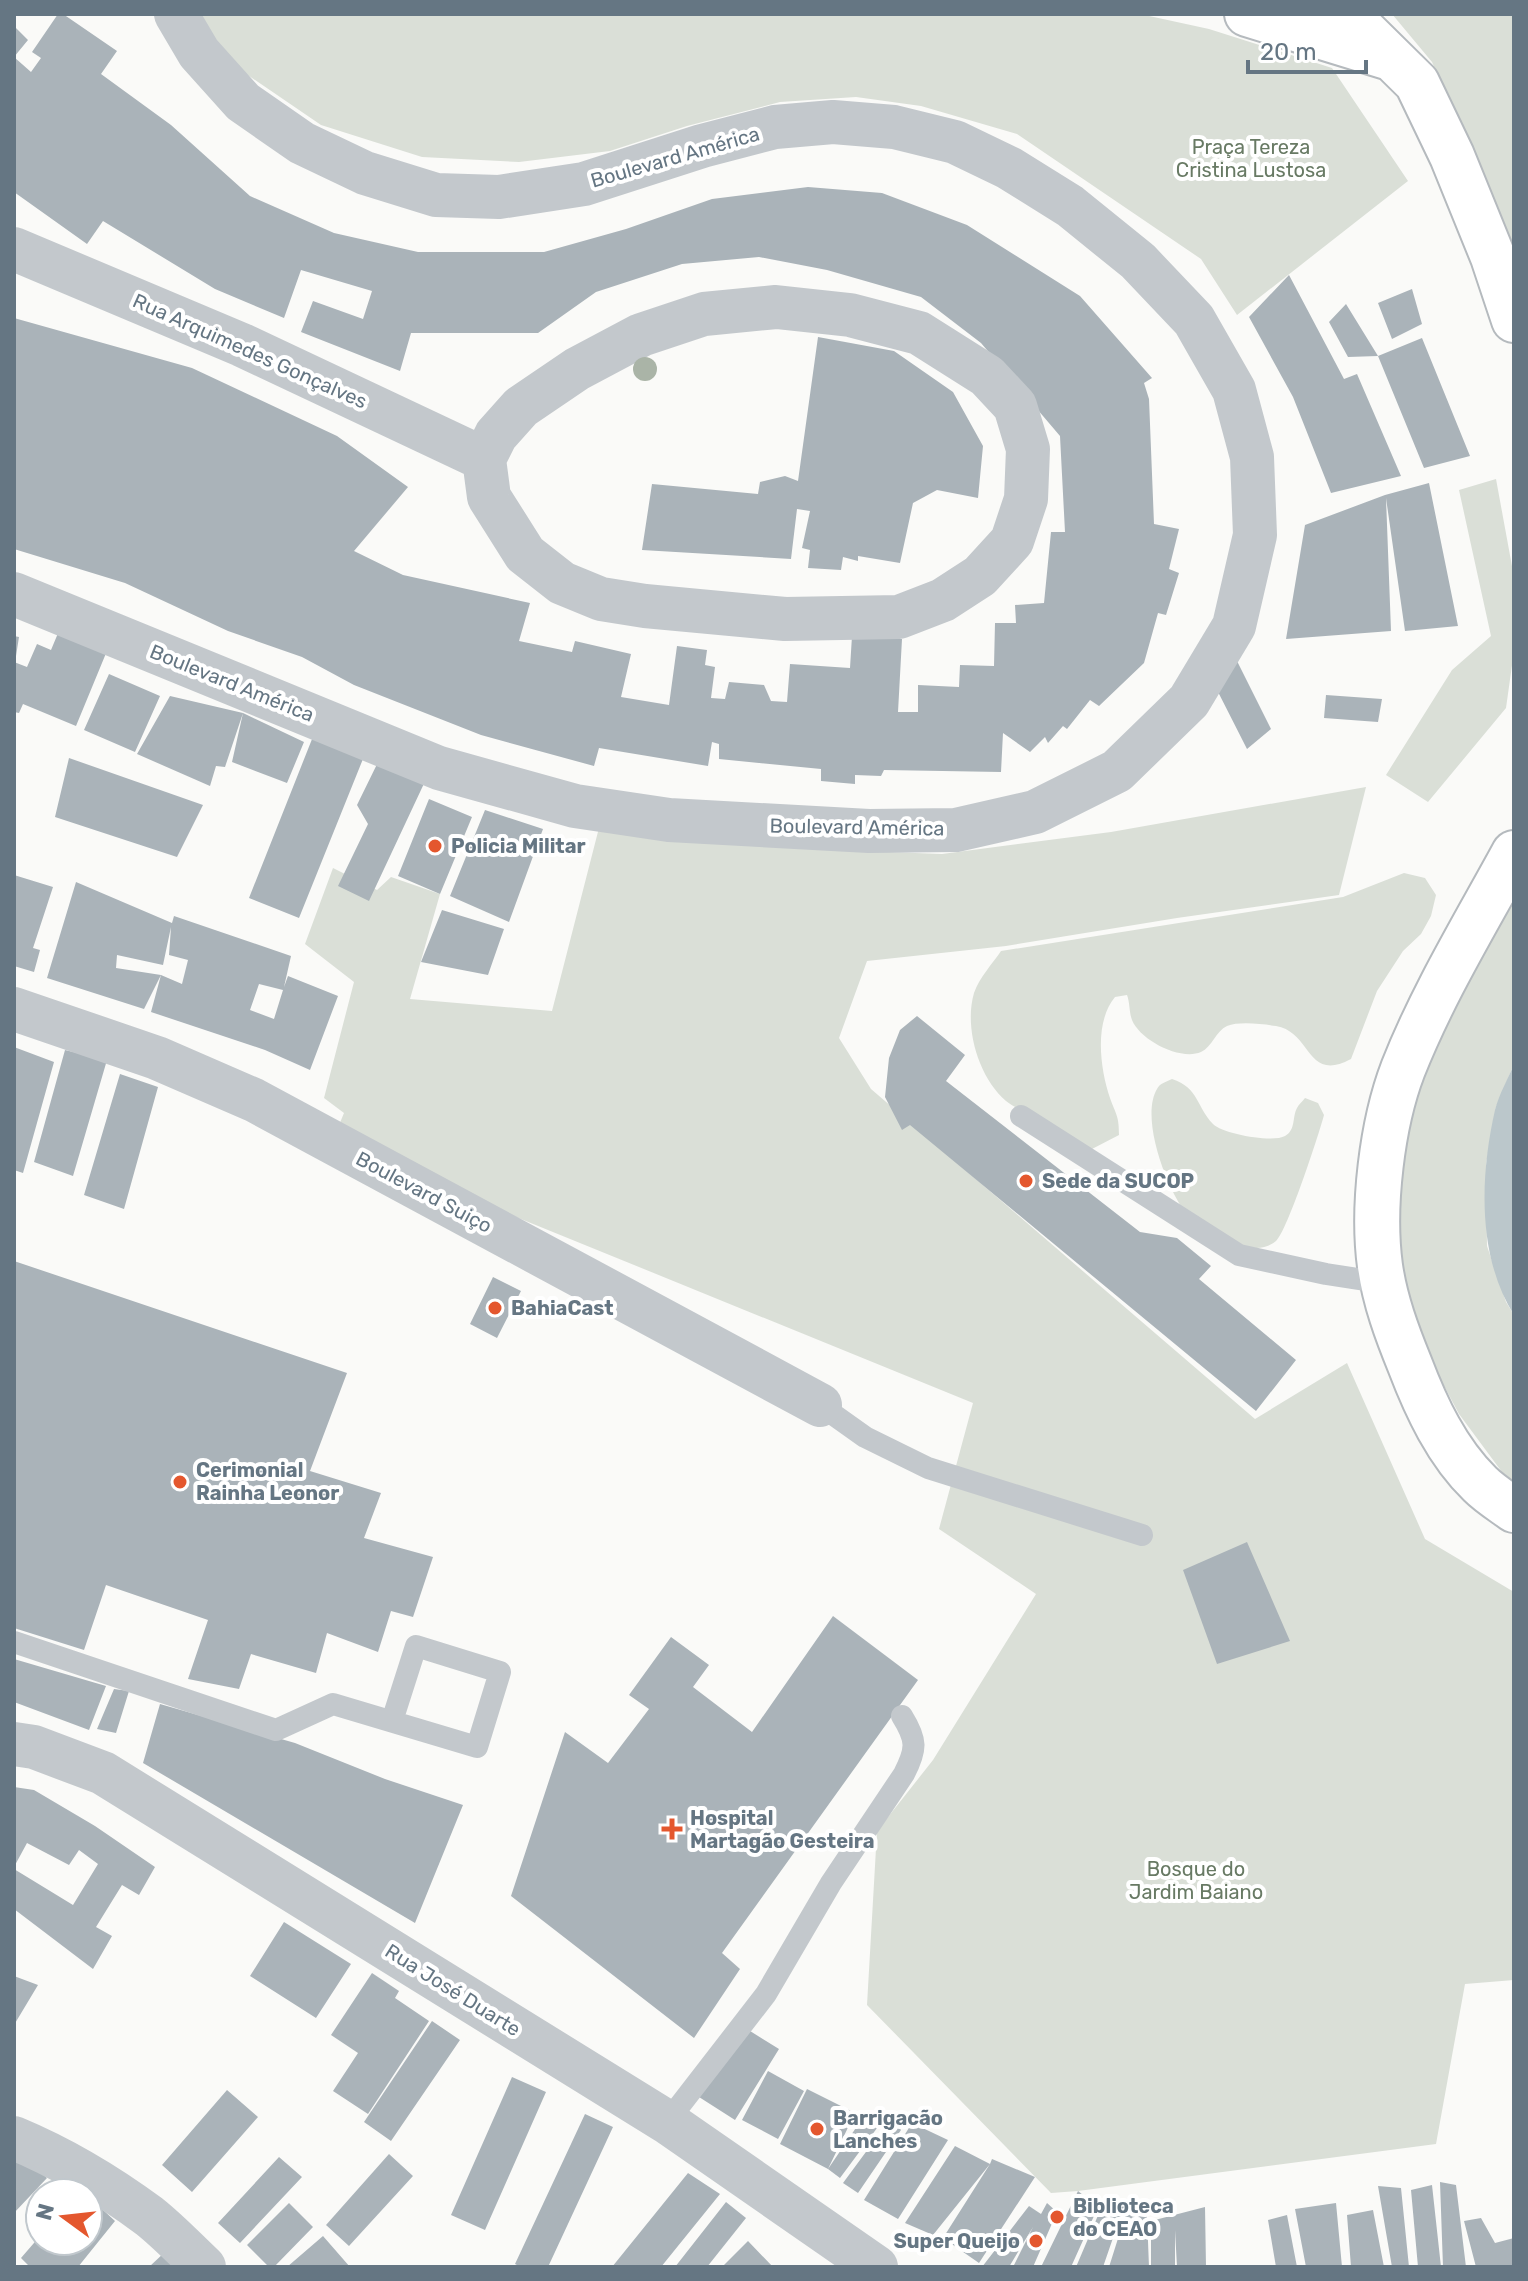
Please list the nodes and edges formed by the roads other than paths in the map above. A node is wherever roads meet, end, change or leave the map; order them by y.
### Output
1 (176, 14) edge
2 (1247, 14) edge
3 (1347, 14) edge
4 (1394, 60) junction
5 (14, 249) edge
6 (1514, 320) edge
7 (484, 459) junction
8 (14, 594) edge
9 (1514, 853) edge
10 (14, 1009) edge
11 (1021, 1116) dead end
12 (1384, 1283) junction
13 (820, 1405) joint
14 (1514, 1510) edge
15 (1142, 1535) dead end
16 (14, 1642) edge
17 (902, 1716) dead end
18 (392, 1721) junction
19 (14, 1744) edge
20 (667, 2122) junction
21 (14, 2138) edge
22 (204, 2267) edge
23 (876, 2267) edge

1 - 8 street, Boulevard América
2 - 4 main road
3 - 4 main road
4 - 6 main road
5 - 7 street, Rua Arquimedes Gonçalves
7 - 7 street
9 - 12 main road
10 - 13 street, Boulevard Suiço
11 - 12 lane
12 - 14 main road
13 - 15 lane
16 - 18 lane
17 - 20 lane
18 - 18 lane
19 - 20 street, Rua José Duarte
20 - 23 street, Rua José Duarte
21 - 22 street

